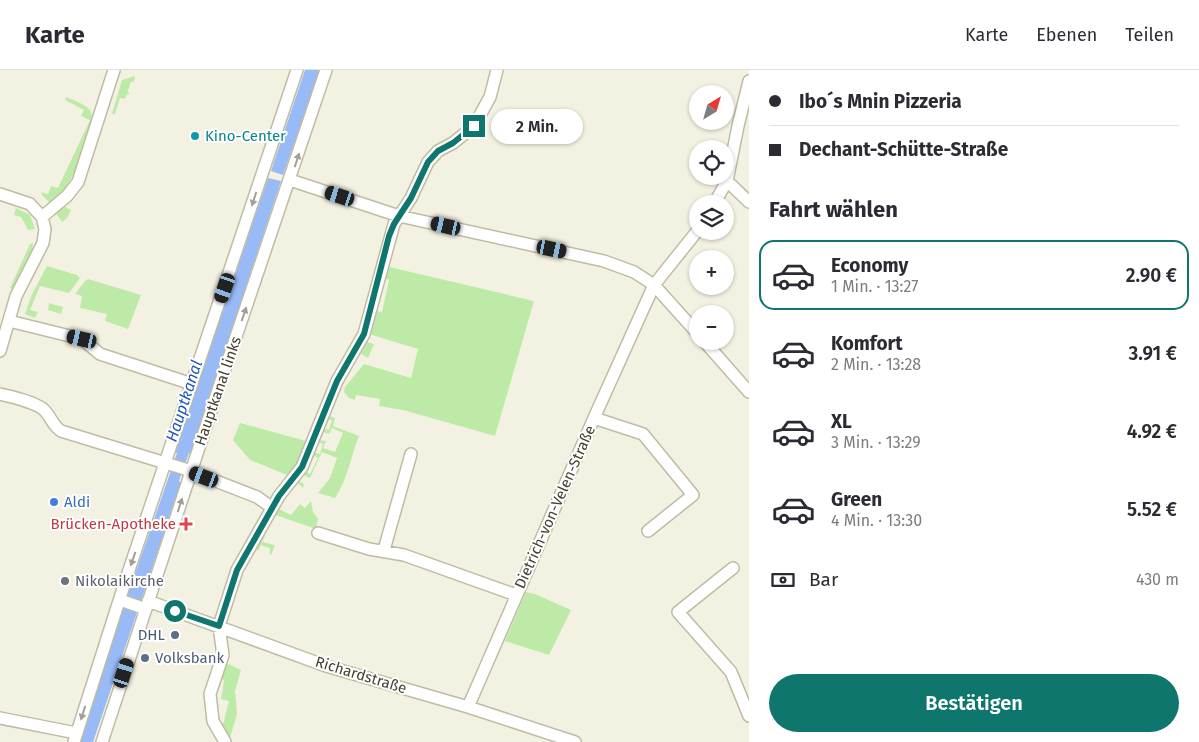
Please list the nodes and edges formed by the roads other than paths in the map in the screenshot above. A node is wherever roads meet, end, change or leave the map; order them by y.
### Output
1 (114, 70) edge
2 (297, 70) edge
3 (326, 70) edge
4 (497, 70) edge
5 (749, 81) edge
6 (734, 146) edge
7 (290, 180) junction
8 (730, 185) edge
9 (0, 194) edge
10 (749, 202) edge
11 (42, 216) junction
12 (399, 216) junction
13 (690, 240) edge
14 (654, 285) junction
15 (9, 320) junction
16 (689, 324) edge
17 (712, 350) edge
18 (0, 351) edge
19 (192, 384) junction
20 (749, 392) edge
21 (0, 394) edge
22 (594, 418) junction
23 (411, 454) dead end
24 (168, 463) junction
25 (188, 470) junction
26 (271, 508) junction
27 (648, 531) dead end
28 (318, 533) dead end
29 (384, 550) junction
30 (732, 568) dead end
31 (516, 595) junction
32 (121, 600) junction
33 (145, 606) junction
34 (219, 626) junction
35 (468, 707) junction
36 (749, 716) edge
37 (0, 718) edge
38 (75, 738) edge
39 (102, 742) edge
40 (225, 742) edge
41 (575, 742) edge

1 - 11 street
2 -> 19 street
7 -> 3 street, Hauptkanal links
4 - 12 street
5 - 6 street
7 - 12 street
25 -> 7 street, Hauptkanal links
8 - 10 street
9 - 11 street
11 - 15 street
12 - 14 street
12 - 26 street
13 - 14 street, Dietrich-von-Velen-Straße
14 - 16 street
14 - 22 street, Dietrich-von-Velen-Straße
15 - 18 street
15 - 19 street
17 - 20 street
19 - 24 street
21 - 24 street
22 - 27 street, Dietrich-von-Velen-Straße
22 - 31 street, Dietrich-von-Velen-Straße
23 - 29 street
24 - 25 street
24 -> 32 street
25 - 26 street
33 -> 25 street, Hauptkanal links
26 - 34 street
28 - 29 street, Dietrich-von-Velen-Straße
29 - 31 street, Dietrich-von-Velen-Straße
30 - 36 street
31 - 35 street, Dietrich-von-Velen-Straße
32 - 33 street, Richardstraße
32 -> 38 street
33 - 34 street, Richardstraße
33 - 39 street, Hauptkanal links
34 - 35 street, Richardstraße
34 - 40 street
35 - 41 street, Richardstraße
37 - 38 street

